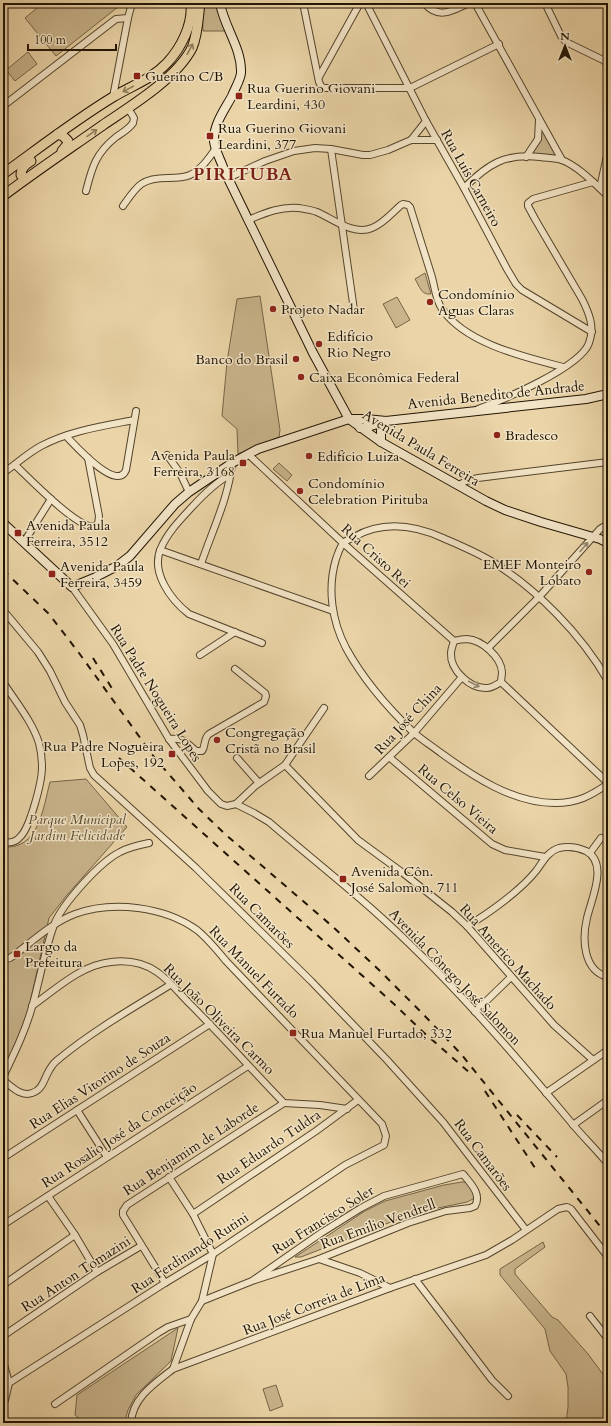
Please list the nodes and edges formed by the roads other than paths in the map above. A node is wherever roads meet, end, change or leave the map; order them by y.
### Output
1 (6, 3) edge
2 (132, 3) edge
3 (191, 3) edge
4 (200, 3) edge
5 (220, 3) edge
6 (303, 3) edge
7 (360, 3) edge
8 (366, 3) edge
9 (424, 3) edge
10 (469, 3) edge
11 (475, 3) edge
12 (545, 3) edge
13 (3, 7) edge
14 (128, 18) junction
15 (499, 44) junction
16 (608, 64) edge
17 (320, 77) junction
18 (410, 88) junction
19 (113, 97) junction
20 (3, 106) edge
21 (128, 108) junction
22 (539, 116) junction
23 (426, 121) junction
24 (58, 134) junction
25 (411, 140) junction
26 (437, 140) junction
27 (47, 143) junction
28 (216, 148) junction
29 (331, 149) junction
30 (608, 151) edge
31 (526, 156) junction
32 (562, 160) junction
33 (51, 161) junction
34 (3, 174) edge
35 (228, 178) junction
36 (25, 179) junction
37 (593, 182) junction
38 (464, 188) junction
39 (600, 188) junction
40 (86, 191) dead end
41 (3, 196) edge
42 (608, 196) edge
43 (122, 206) dead end
44 (248, 220) junction
45 (341, 224) junction
46 (354, 310) dead end
47 (592, 332) junction
48 (563, 367) junction
49 (608, 394) edge
50 (136, 410) dead end
51 (467, 412) junction
52 (134, 420) junction
53 (348, 420) junction
54 (386, 421) junction
55 (360, 428) junction
56 (66, 436) junction
57 (381, 442) junction
58 (248, 454) junction
59 (167, 455) dead end
60 (88, 458) junction
61 (232, 462) junction
62 (608, 462) edge
63 (15, 465) junction
64 (3, 473) edge
65 (231, 474) junction
66 (459, 485) junction
67 (189, 492) junction
68 (51, 499) junction
69 (3, 523) edge
70 (608, 524) edge
71 (593, 536) junction
72 (24, 542) junction
73 (343, 543) junction
74 (608, 543) edge
75 (160, 550) junction
76 (201, 564) junction
77 (72, 587) junction
78 (539, 597) junction
79 (3, 610) edge
80 (333, 611) junction
81 (234, 632) junction
82 (454, 641) junction
83 (262, 643) dead end
84 (488, 648) junction
85 (200, 655) dead end
86 (235, 669) dead end
87 (462, 677) junction
88 (608, 681) edge
89 (3, 682) edge
90 (501, 682) junction
91 (324, 708) dead end
92 (414, 733) junction
93 (168, 739) junction
94 (389, 757) junction
95 (237, 758) dead end
96 (285, 765) junction
97 (370, 776) dead end
98 (259, 783) junction
99 (608, 784) edge
100 (236, 804) junction
101 (269, 822) joint
102 (601, 838) dead end
103 (3, 842) edge
104 (149, 843) dead end
105 (590, 853) junction
106 (545, 857) junction
107 (54, 924) junction
108 (467, 926) junction
109 (3, 960) edge
110 (511, 977) junction
111 (608, 977) edge
112 (170, 985) junction
113 (32, 1006) junction
114 (475, 1012) junction
115 (210, 1024) junction
116 (608, 1050) edge
117 (593, 1060) junction
118 (248, 1066) junction
119 (3, 1077) edge
120 (3, 1080) edge
121 (546, 1093) junction
122 (358, 1100) junction
123 (608, 1100) edge
124 (284, 1103) junction
125 (346, 1109) junction
126 (77, 1110) junction
127 (573, 1125) junction
128 (384, 1145) joint
129 (608, 1152) edge
130 (107, 1157) junction
131 (602, 1157) junction
132 (3, 1158) edge
133 (608, 1164) edge
134 (463, 1174) joint
135 (169, 1177) junction
136 (48, 1196) junction
137 (193, 1214) junction
138 (3, 1225) edge
139 (526, 1230) junction
140 (75, 1235) junction
141 (141, 1246) junction
142 (213, 1254) junction
143 (608, 1257) edge
144 (319, 1259) junction
145 (97, 1272) junction
146 (415, 1280) junction
147 (252, 1281) junction
148 (4, 1283) edge
149 (165, 1283) junction
150 (390, 1288) junction
151 (202, 1301) junction
152 (590, 1316) dead end
153 (191, 1319) junction
154 (3, 1336) edge
155 (608, 1339) edge
156 (3, 1361) edge
157 (173, 1369) junction
158 (9, 1383) junction
159 (508, 1396) dead end
160 (5, 1400) dead end
161 (55, 1404) dead end
162 (130, 1423) edge

1 - 13 street
2 - 14 street
3 -> 19 main road
21 -> 4 main road
5 - 28 main road
6 - 17 street
7 - 17 street
8 - 18 street, Rua Luís Carneiro
9 - 10 street
11 - 15 street
12 - 16 street
14 - 19 street
14 - 20 street
15 - 18 street
15 - 22 street
17 - 18 street
18 - 23 street, Rua Luís Carneiro
19 - 24 main road
33 -> 21 main road
21 - 40 street
22 - 31 street
22 - 32 street
23 - 25 street
23 - 26 street, Rua Luís Carneiro
24 - 27 main road
24 - 33 main road
25 - 26 street
25 - 29 street
26 - 38 street, Rua Luís Carneiro
27 - 34 main road
27 - 36 main road
28 - 35 main road
28 - 43 street
29 - 35 street
29 - 45 street
30 - 39 street
31 - 32 street
31 - 38 street
32 - 37 street
33 - 36 main road
35 - 44 main road
36 - 41 main road
37 - 39 street
37 - 47 street
38 - 47 street, Rua Luís Carneiro
39 - 42 street
44 - 45 street
44 - 53 main road
45 - 46 street
45 - 48 street
47 - 48 street
48 - 51 street
49 - 51 main road, Avenida Benedito de Andrade
50 - 52 street
51 - 54 main road, Avenida Benedito de Andrade
52 - 56 street
52 - 60 street
53 - 54 main road, Avenida Benedito de Andrade
53 - 55 main road, Avenida Paula Ferreira
53 - 58 main road, Avenida Paula Ferreira
54 - 55 main road, Avenida Benedito de Andrade
54 - 57 main road
55 - 57 main road, Avenida Paula Ferreira
56 - 60 street
56 - 63 street
57 - 66 main road, Avenida Paula Ferreira
58 - 61 main road, Avenida Paula Ferreira
58 - 73 street, Rua Cristo Rei
59 - 67 street
60 - 68 street
61 - 65 street
61 - 67 main road, Avenida Paula Ferreira
62 - 66 street
63 - 64 street
63 - 68 street
65 - 75 street
65 - 76 street
66 - 71 main road, Avenida Paula Ferreira
67 - 77 main road, Avenida Paula Ferreira
68 - 72 street
69 - 72 main road
70 - 71 street
71 - 74 main road, Avenida Paula Ferreira
78 -> 71 street
72 - 77 main road
73 - 78 street
73 - 80 street
73 - 82 street, Rua Cristo Rei
75 - 76 street
75 - 81 street
76 - 80 street
77 - 93 street, Rua Padre Nogueira Lopes
78 - 84 street
78 - 88 street
79 - 139 street, Rua Camarões
80 - 92 street
81 - 83 street
81 - 85 street
82 - 84 street
82 - 87 street
84 - 90 street
86 - 93 street
87 -> 90 street
87 - 92 street, Rua José China
89 - 103 street
90 - 99 street
91 - 96 street
92 - 94 street, Rua José China
92 - 99 street
93 - 100 street, Rua Padre Nogueira Lopes
94 - 97 street, Rua José China
94 - 106 street, Rua Celso Vieira
95 - 98 street
96 - 98 street
96 - 108 street, Rua Americo Machado
98 - 100 street
100 - 101 street, Rua Padre Nogueira Lopes
101 - 114 street, Avenida Cônego José Salomon
102 - 105 street
104 - 107 street
105 - 106 street
105 - 111 street
106 - 108 street
107 - 109 street
107 - 113 street
107 - 122 street, Rua Manuel Furtado
108 - 110 street, Rua Americo Machado
110 - 114 street
110 - 117 street, Rua Americo Machado
112 - 113 street, Rua João Oliveira Carmo
112 - 115 street, Rua João Oliveira Carmo
112 - 120 street
113 - 119 street
114 - 121 street, Avenida Cônego José Salomon
115 - 118 street, Rua João Oliveira Carmo
115 - 126 street, Rua Elias Vitorino de Souza
116 - 117 street
117 - 121 street
118 - 124 street, Rua João Oliveira Carmo
118 - 130 street, Rua Rosalio José da Conceição
121 - 127 street, Avenida Cônego José Salomon
122 - 125 street, Rua Eduardo Tuldra
122 - 128 street, Rua Manuel Furtado
123 - 127 street
124 - 125 street
124 - 135 street, Rua Benjamim de Laborde
125 - 137 street, Rua Eduardo Tuldra
126 - 130 street
126 - 132 street, Rua Elias Vitorino de Souza
127 - 131 street, Avenida Cônego José Salomon
128 - 142 street, Rua Ferdinando Rutini
129 - 131 street
130 - 136 street, Rua Rosalio José da Conceição
131 - 133 street, Avenida Cônego José Salomon
134 - 144 street, Rua Emilio Vendrell
134 - 147 street, Rua Francisco Soler
135 - 137 street
135 - 141 street, Rua Benjamim de Laborde
136 - 138 street, Rua Rosalio José da Conceição
136 - 140 street
137 - 142 street
139 - 143 street, Rua José Correia de Lima
139 - 146 street, Rua José Correia de Lima
140 - 145 street
140 - 148 street
141 - 145 street, Rua Anton Tomazini
141 - 149 street, Rua Benjamim de Laborde
142 - 149 street, Rua Ferdinando Rutini
142 - 151 street
144 - 147 street, Rua Emilio Vendrell
144 - 150 street
145 - 154 street, Rua Anton Tomazini
146 - 150 street, Rua José Correia de Lima
146 - 159 street
147 - 151 street, Rua Francisco Soler
149 - 158 street, Rua Ferdinando Rutini
150 - 157 street, Rua José Correia de Lima
151 - 153 street
152 - 155 street
153 - 157 street
153 - 161 street
156 - 158 street
157 - 162 street, Rua José Correia de Lima
158 - 160 street

